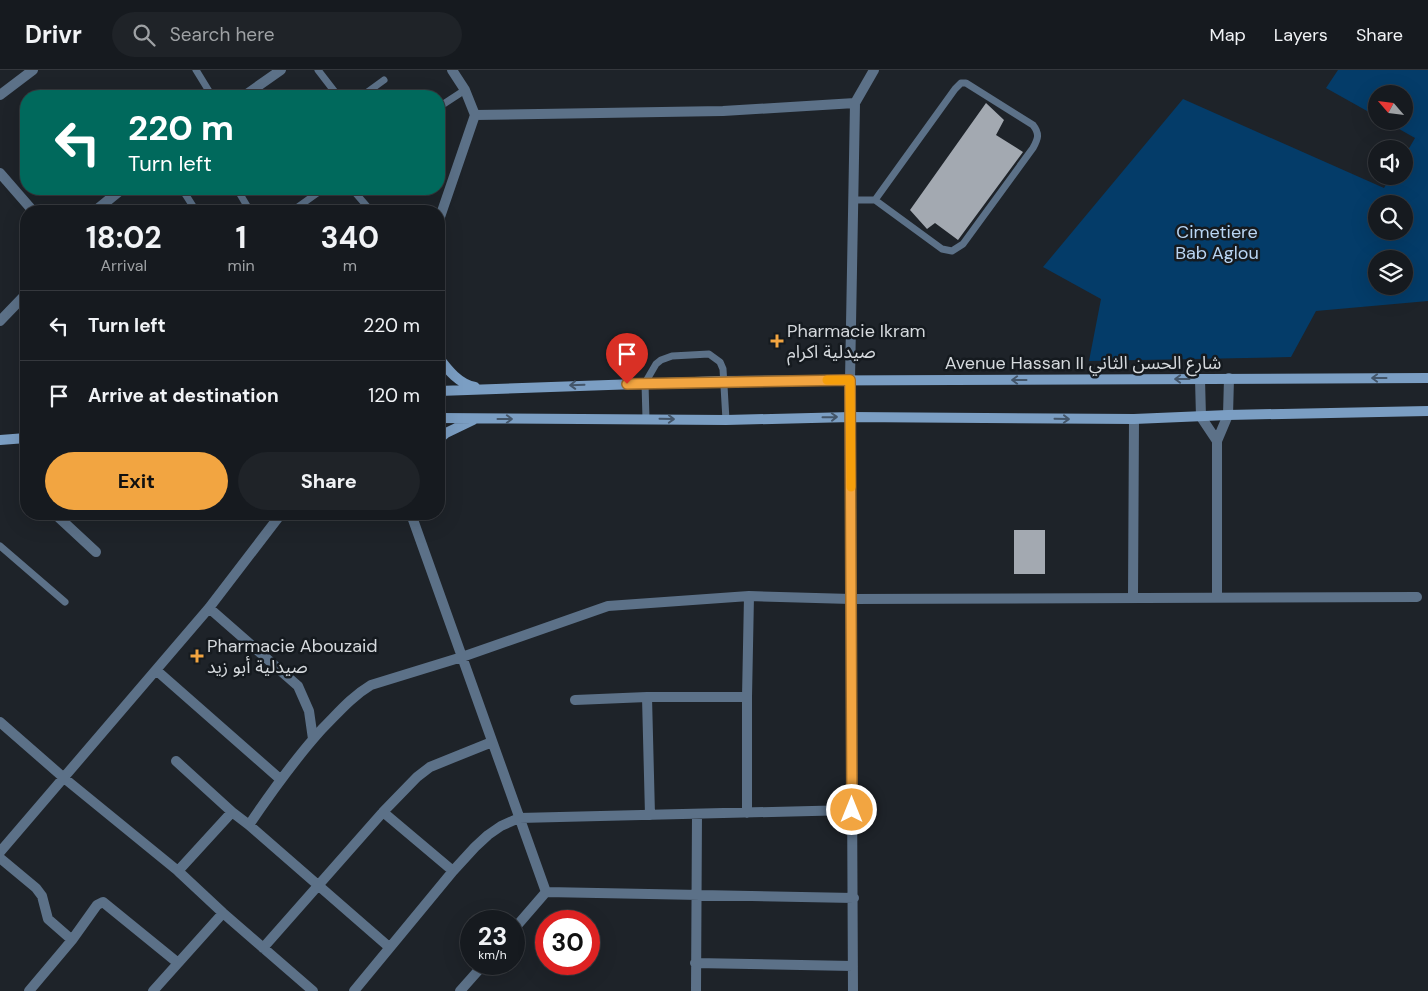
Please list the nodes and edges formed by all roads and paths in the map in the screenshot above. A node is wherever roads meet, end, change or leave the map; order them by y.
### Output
1 (33, 70) edge
2 (196, 70) edge
3 (281, 70) edge
4 (318, 70) edge
5 (452, 70) edge
6 (874, 70) edge
7 (384, 80) dead end
8 (208, 90) edge
9 (253, 90) edge
10 (333, 90) edge
11 (370, 90) edge
12 (465, 90) junction
13 (0, 95) edge
14 (855, 103) junction
15 (445, 104) edge
16 (475, 116) junction
17 (0, 173) edge
18 (115, 195) edge
19 (315, 195) edge
20 (357, 195) edge
21 (854, 200) junction
22 (875, 200) junction
23 (28, 205) edge
24 (102, 205) edge
25 (301, 205) edge
26 (366, 205) edge
27 (444, 205) edge
28 (20, 300) edge
29 (0, 321) edge
30 (445, 366) edge
31 (1229, 378) junction
32 (1428, 378) edge
33 (1200, 379) junction
34 (850, 380) junction
35 (723, 381) junction
36 (645, 383) junction
37 (483, 389) junction
38 (445, 391) edge
39 (1428, 411) edge
40 (1228, 415) junction
41 (851, 417) junction
42 (1201, 417) junction
43 (445, 418) edge
44 (474, 419) junction
45 (646, 419) junction
46 (1134, 419) junction
47 (726, 420) junction
48 (445, 434) edge
49 (20, 438) edge
50 (0, 440) edge
51 (1218, 441) junction
52 (61, 520) edge
53 (277, 520) edge
54 (413, 520) edge
55 (0, 546) edge
56 (96, 552) dead end
57 (749, 596) junction
58 (1133, 596) junction
59 (1217, 597) junction
60 (1417, 597) dead end
61 (851, 598) junction
62 (65, 602) dead end
63 (209, 608) junction
64 (462, 657) junction
65 (156, 670) junction
66 (647, 697) junction
67 (747, 697) junction
68 (575, 700) dead end
69 (0, 722) edge
70 (313, 739) junction
71 (492, 742) junction
72 (176, 761) dead end
73 (64, 778) junction
74 (280, 779) junction
75 (852, 810) junction
76 (232, 812) junction
77 (383, 812) junction
78 (747, 813) junction
79 (697, 814) junction
80 (650, 815) junction
81 (519, 818) junction
82 (249, 824) junction
83 (0, 852) edge
84 (0, 858) edge
85 (178, 871) junction
86 (453, 871) junction
87 (318, 885) junction
88 (546, 892) junction
89 (696, 895) junction
90 (854, 898) junction
91 (222, 913) junction
92 (525, 916) edge
93 (72, 940) junction
94 (390, 947) junction
95 (263, 948) junction
96 (178, 963) junction
97 (695, 963) junction
98 (853, 966) junction
99 (474, 975) edge
100 (310, 990) edge
101 (29, 991) edge
102 (153, 991) edge
103 (354, 991) edge
104 (460, 991) edge
105 (696, 991) edge
106 (853, 991) edge

1 - 13 street
2 - 8 lane
3 - 9 street
4 - 10 lane
5 - 12 street
6 - 14 street
7 - 11 lane
12 - 15 lane
12 - 16 street
14 - 16 street
14 - 21 street
16 - 27 street
17 - 23 street
18 - 24 street
19 - 25 lane
20 - 26 lane
21 - 22 lane
21 - 34 street
22 - 22 lane
28 - 29 street
30 - 37 street
32 -> 31 street, Avenue Hassan II شارع الحسن الثاني
31 - 33 street, Avenue Hassan II شارع الحسن الثاني
31 - 40 street
33 -> 34 street, Avenue Hassan II شارع الحسن الثاني
33 - 42 street
34 - 35 street, Avenue Hassan II شارع الحسن الثاني
34 - 41 street
35 - 36 street, Avenue Hassan II شارع الحسن الثاني
35 - 36 lane
35 - 47 lane
36 -> 37 street, Avenue Hassan II شارع الحسن الثاني
36 - 45 lane
37 - 38 street, Avenue Hassan II شارع الحسن الثاني
39 - 40 street
40 - 42 street
40 - 51 street
41 -> 46 street
47 -> 41 street
41 - 61 street
42 - 46 street
42 - 51 street
43 - 44 street
44 -> 45 street
44 - 48 street
45 -> 47 street
46 - 58 street
49 - 50 street
51 - 59 street
52 - 56 street
53 - 63 street
54 - 64 street
55 - 62 lane
57 - 61 street
57 - 64 street
57 - 67 street
58 - 59 street
58 - 61 street
59 - 60 street
61 - 75 street
63 - 65 street
63 - 70 street
64 - 70 street
64 - 71 street
65 - 73 street
65 - 74 street
66 - 67 street
66 - 68 street
66 - 80 street
67 - 78 street
69 - 73 street
70 - 74 street
71 - 77 street
71 - 81 street
72 - 76 street
73 - 83 street
73 - 85 street
74 - 82 street
75 - 78 street
75 - 90 street
76 - 82 street
76 - 85 street
77 - 86 street
77 - 87 street
78 - 79 street
79 - 80 street
79 - 89 street
80 - 81 street
81 - 86 street
81 - 88 street
82 - 87 street
84 - 93 street
85 - 91 street
86 - 94 street
87 - 94 street
87 - 95 street
88 - 89 street
88 - 92 street
89 - 90 street
89 - 97 street
90 - 98 street
91 - 95 street
91 - 96 street
93 - 96 street
93 - 101 street
94 - 103 street
95 - 100 street
96 - 102 street
97 - 98 street
97 - 105 street
98 - 106 street
99 - 104 street

